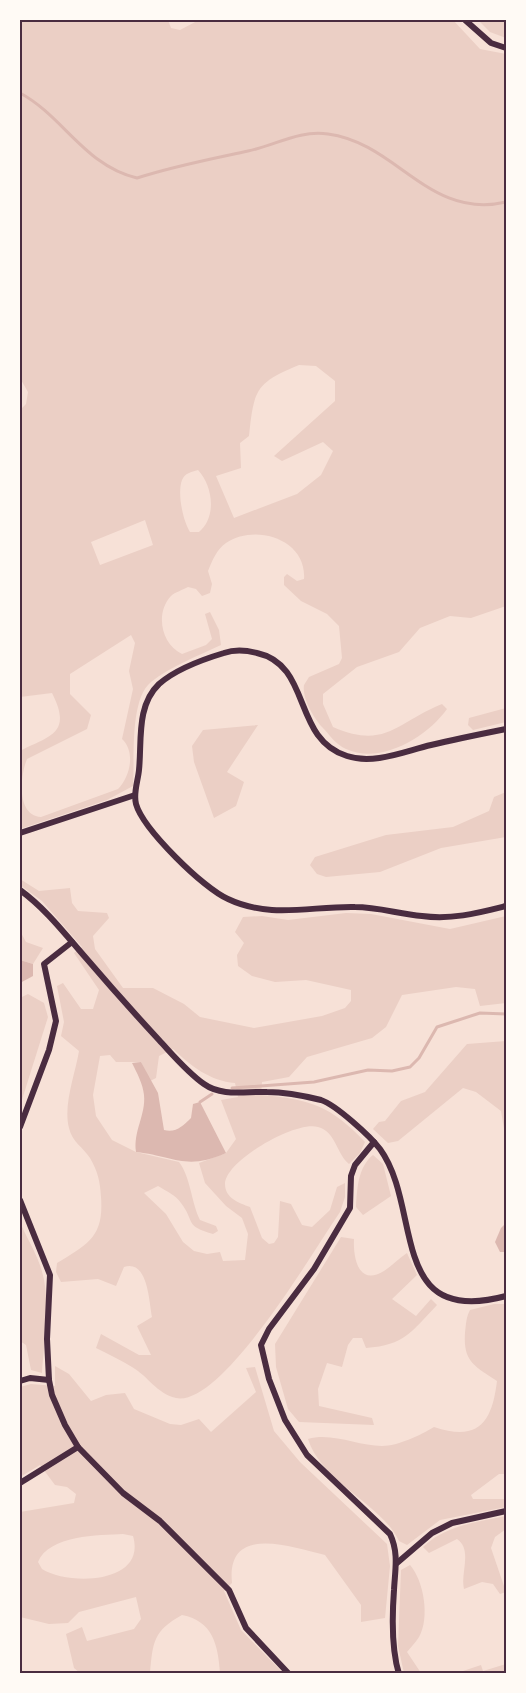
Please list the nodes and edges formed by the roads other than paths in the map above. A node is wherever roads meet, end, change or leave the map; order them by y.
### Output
1 (465, 20) edge
2 (507, 48) edge
3 (507, 729) edge
4 (135, 795) junction
5 (20, 833) edge
6 (20, 890) edge
7 (507, 906) edge
8 (72, 942) junction
9 (20, 1127) edge
10 (374, 1142) junction
11 (20, 1200) edge
12 (507, 1296) edge
13 (49, 1380) junction
14 (20, 1381) edge
15 (78, 1447) junction
16 (20, 1483) edge
17 (507, 1511) edge
18 (397, 1563) junction
19 (289, 1674) edge
20 (399, 1674) edge

1 - 2 street
3 - 4 street
4 - 5 street
4 - 7 street
6 - 8 street
8 - 9 street
8 - 10 street
10 - 12 street
10 - 18 street
11 - 13 street
13 - 14 street
13 - 15 street
15 - 16 street
15 - 19 street
17 - 18 street
18 - 20 street

